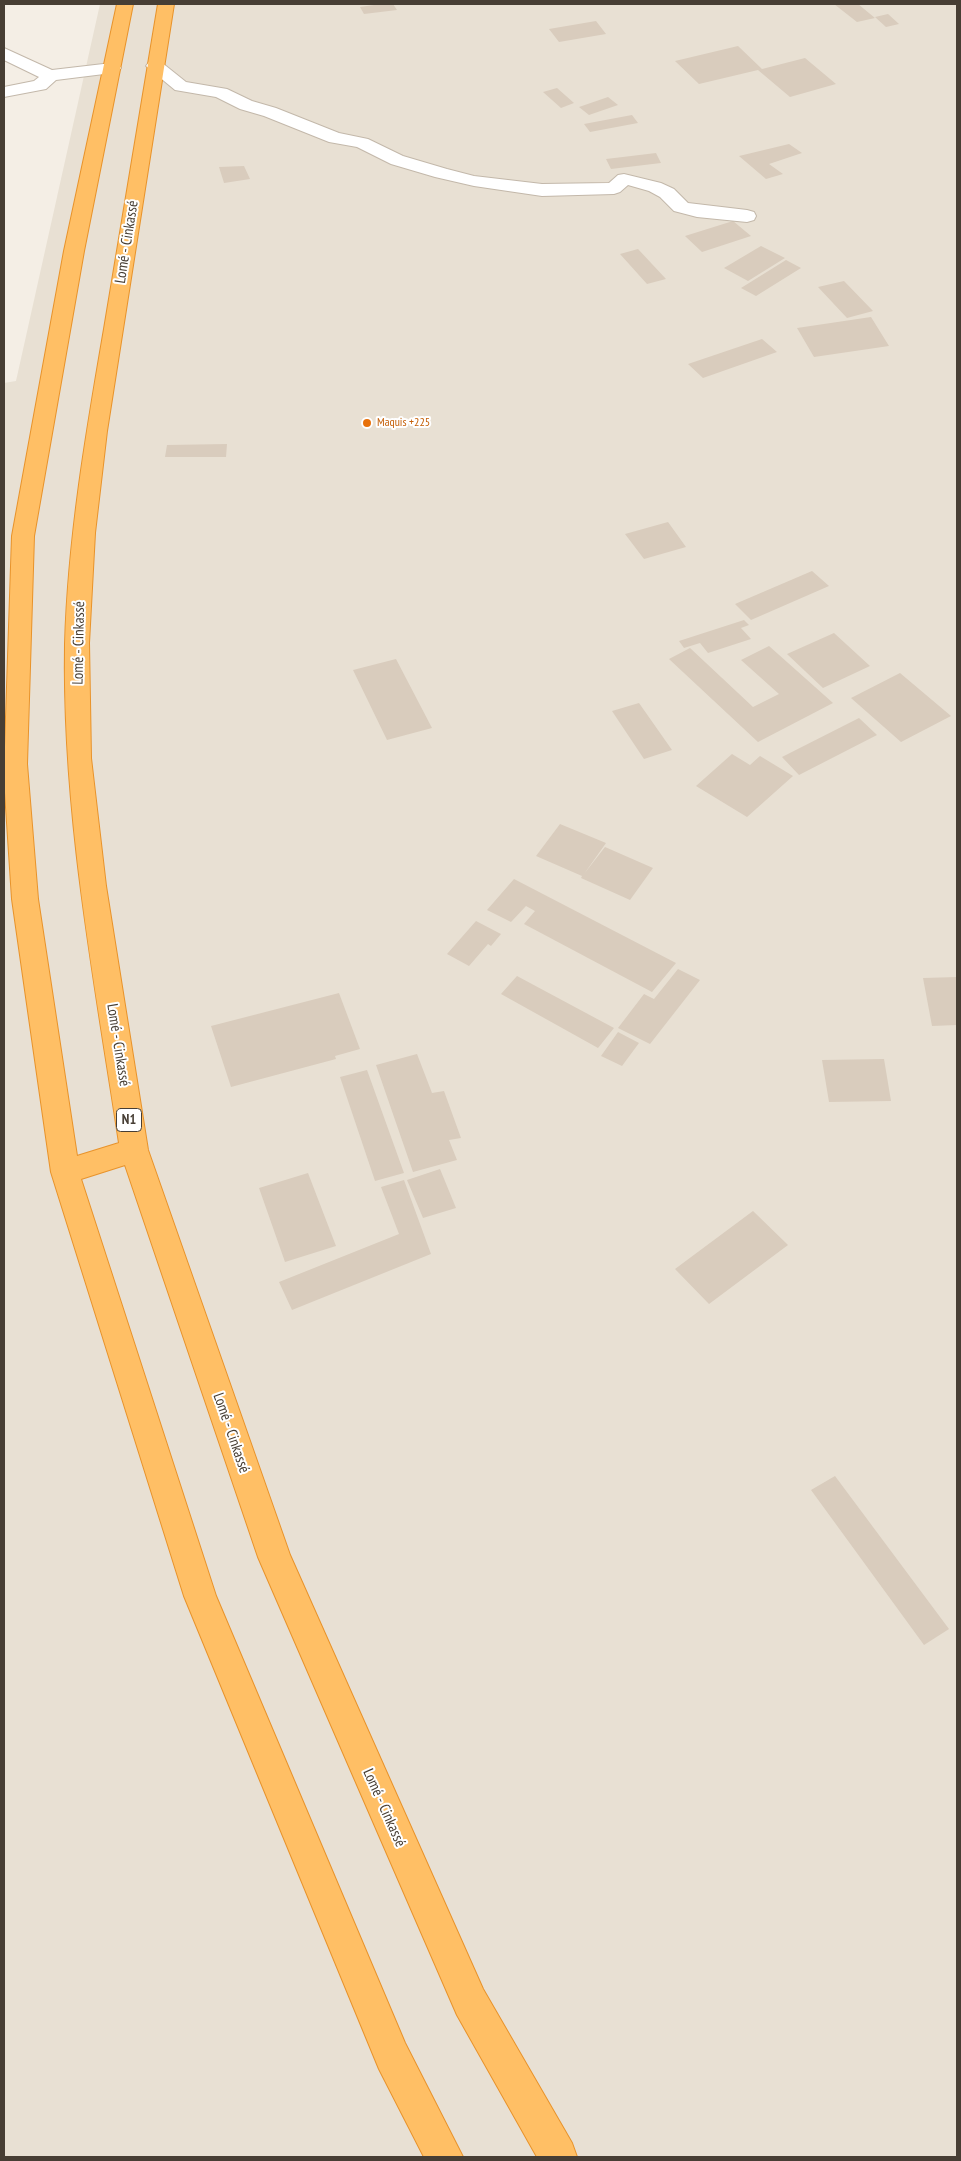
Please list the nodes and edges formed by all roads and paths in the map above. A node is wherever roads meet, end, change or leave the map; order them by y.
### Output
1 (125, 4) edge
2 (166, 4) edge
3 (4, 53) edge
4 (155, 66) junction
5 (112, 68) junction
6 (51, 75) junction
7 (4, 92) edge
8 (747, 216) dead end
9 (134, 1150) junction
10 (65, 1172) junction
11 (444, 2157) edge
12 (558, 2157) edge

1 - 5 highway
2 - 4 highway, Lomé - Cinkassé / N1
3 - 6 street
4 - 8 street
4 - 9 highway, Lomé - Cinkassé / N1
5 - 6 street
5 - 10 highway
6 - 7 street
9 - 10 highway
9 - 12 highway, Lomé - Cinkassé / N1
10 - 11 highway

